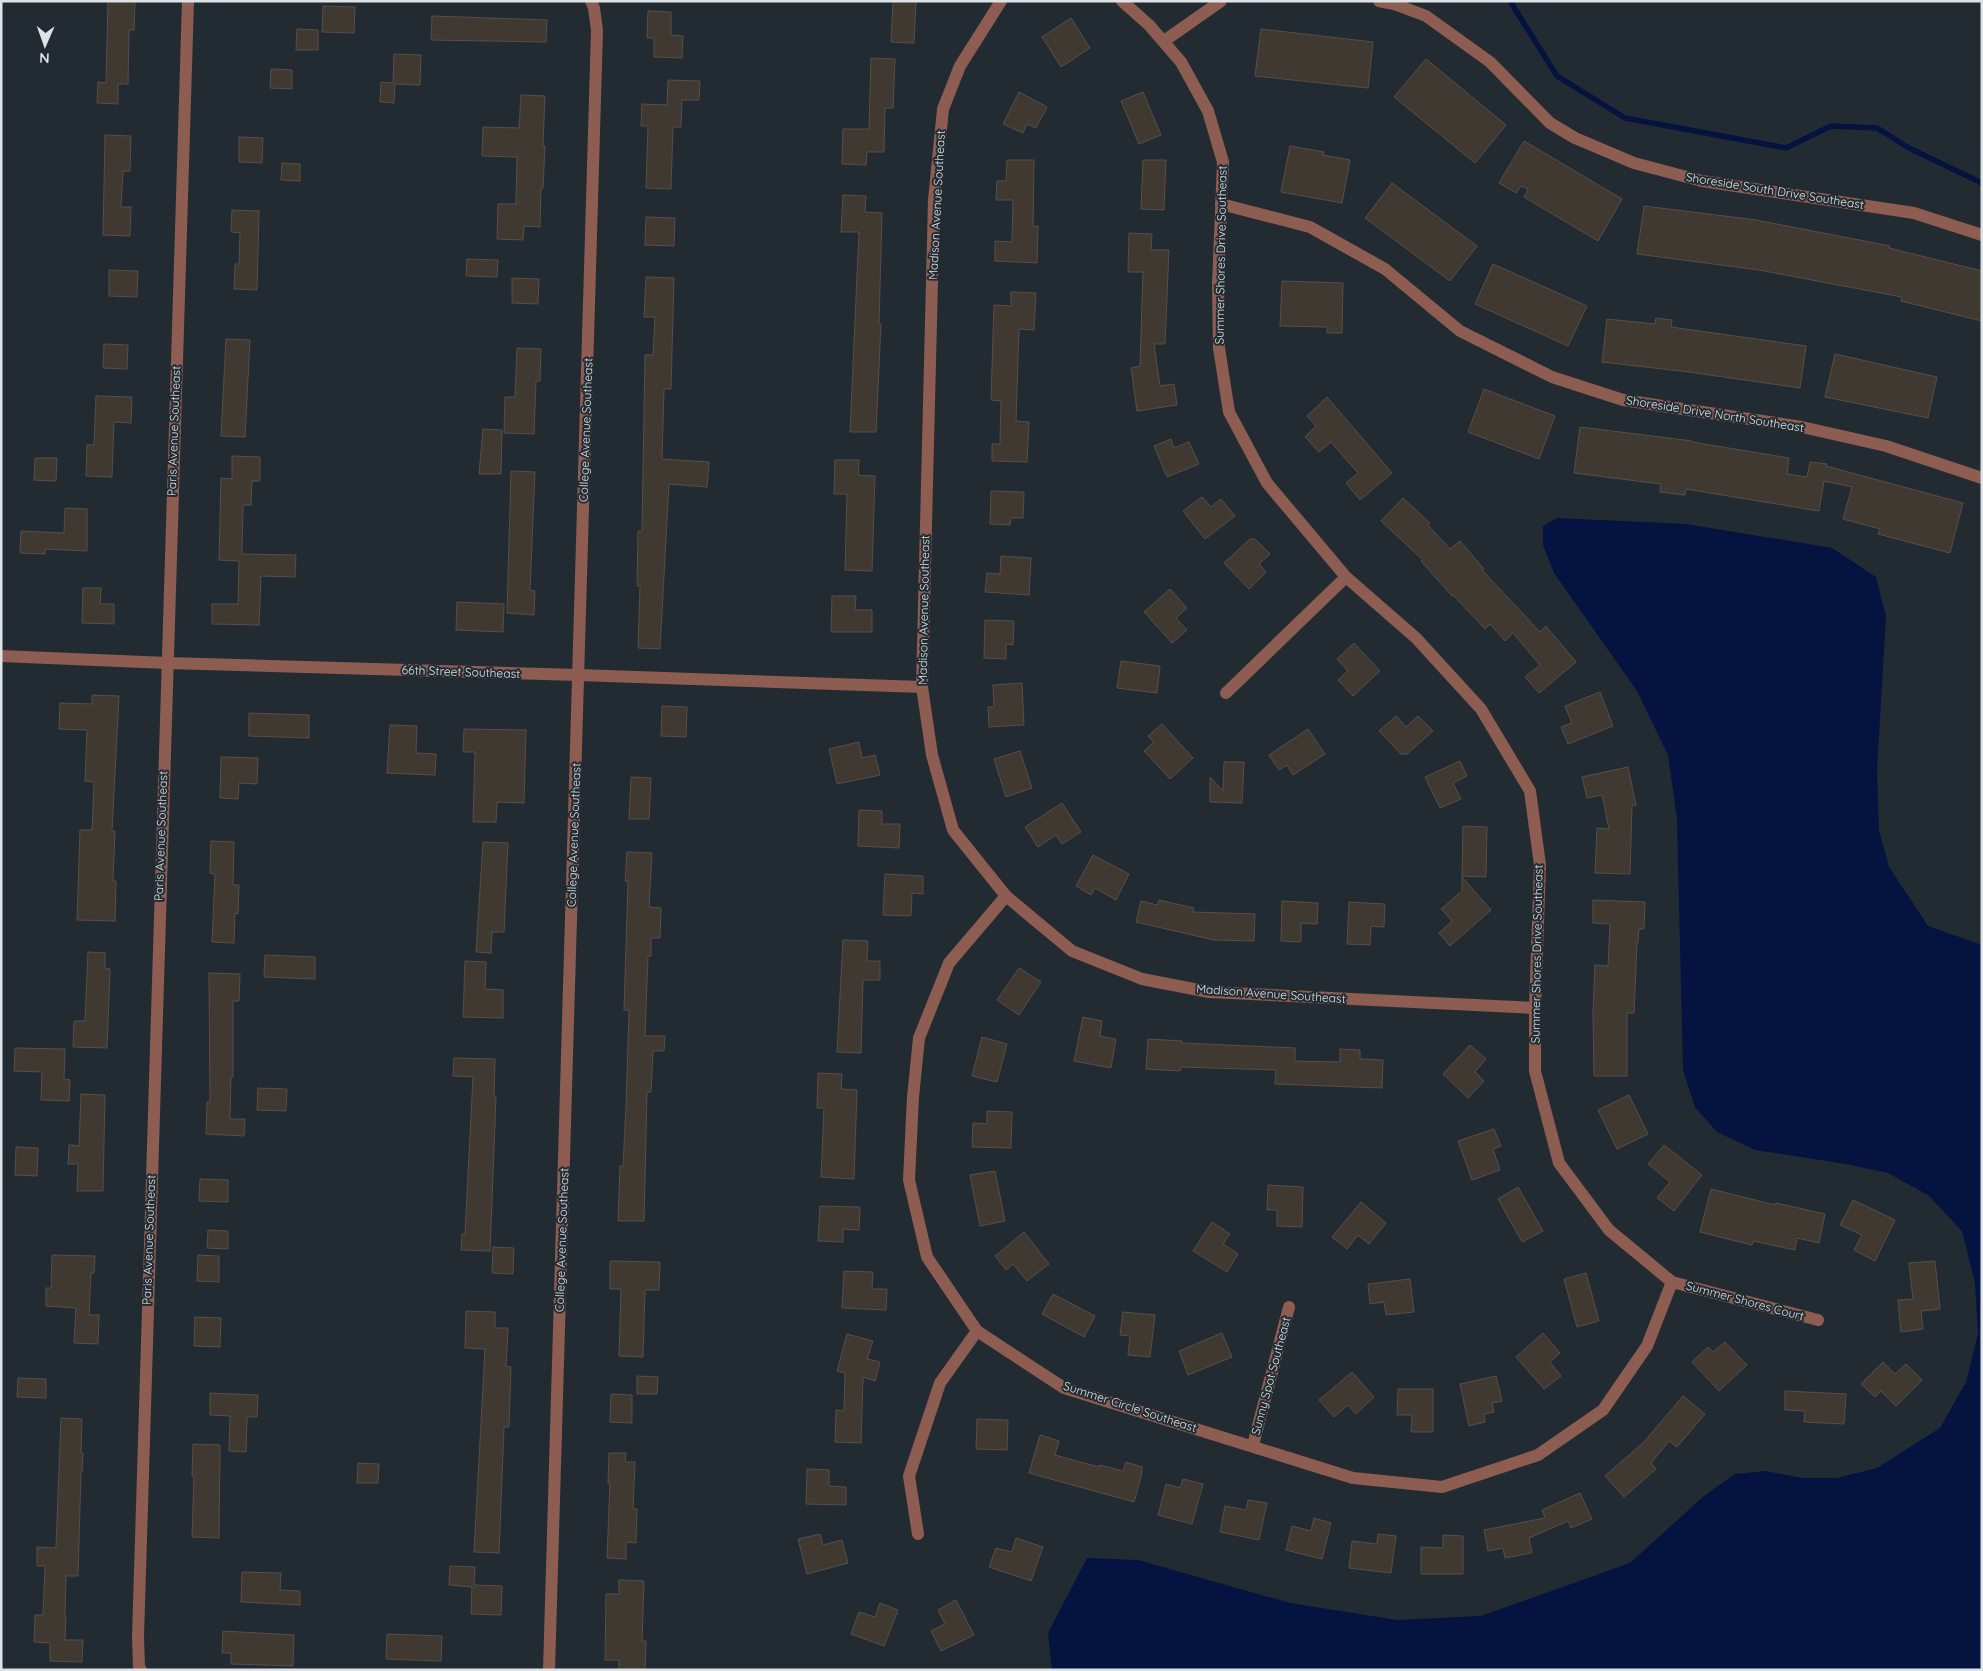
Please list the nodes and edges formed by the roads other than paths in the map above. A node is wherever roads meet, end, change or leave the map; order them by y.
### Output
1 (188, 1) edge
2 (591, 1) edge
3 (1000, 1) edge
4 (1122, 1) edge
5 (1221, 1) edge
6 (1379, 1) edge
7 (1164, 41) junction
8 (1221, 204) junction
9 (1982, 234) edge
10 (1982, 478) edge
11 (1346, 577) junction
12 (1, 656) edge
13 (167, 664) junction
14 (579, 675) junction
15 (922, 687) junction
16 (1226, 693) dead end
17 (1006, 896) junction
18 (1535, 1008) junction
19 (1672, 1282) junction
20 (1289, 1307) dead end
21 (1818, 1320) dead end
22 (977, 1331) junction
23 (1253, 1446) junction
24 (918, 1534) dead end
25 (141, 1670) edge
26 (549, 1670) edge

1 - 13 street, Paris Avenue Southeast
2 - 14 street, College Avenue Southeast
3 - 15 street, Madison Avenue Southeast
4 - 7 street, Summer Shores Drive Southeast
5 - 7 street
6 - 9 street, Shoreside South Drive Southeast
7 - 8 street, Summer Shores Drive Southeast
8 - 10 street, Shoreside Drive North Southeast
8 - 11 street, Summer Shores Drive Southeast
11 - 16 street
11 - 18 street, Summer Shores Drive Southeast
12 - 13 street, 66th Street Southeast
13 - 14 street, 66th Street Southeast
13 - 25 street, Paris Avenue Southeast
14 - 15 street, 66th Street Southeast
14 - 26 street, College Avenue Southeast
15 - 17 street, Madison Avenue Southeast
17 - 18 street, Madison Avenue Southeast
17 - 22 street, Summer Circle Southeast
18 - 19 street, Summer Shores Drive Southeast
19 - 21 street, Summer Shores Court
19 - 23 street, Summer Circle Southeast
20 - 23 street, Sunny Spot Southeast
22 - 23 street, Summer Circle Southeast
22 - 24 street

